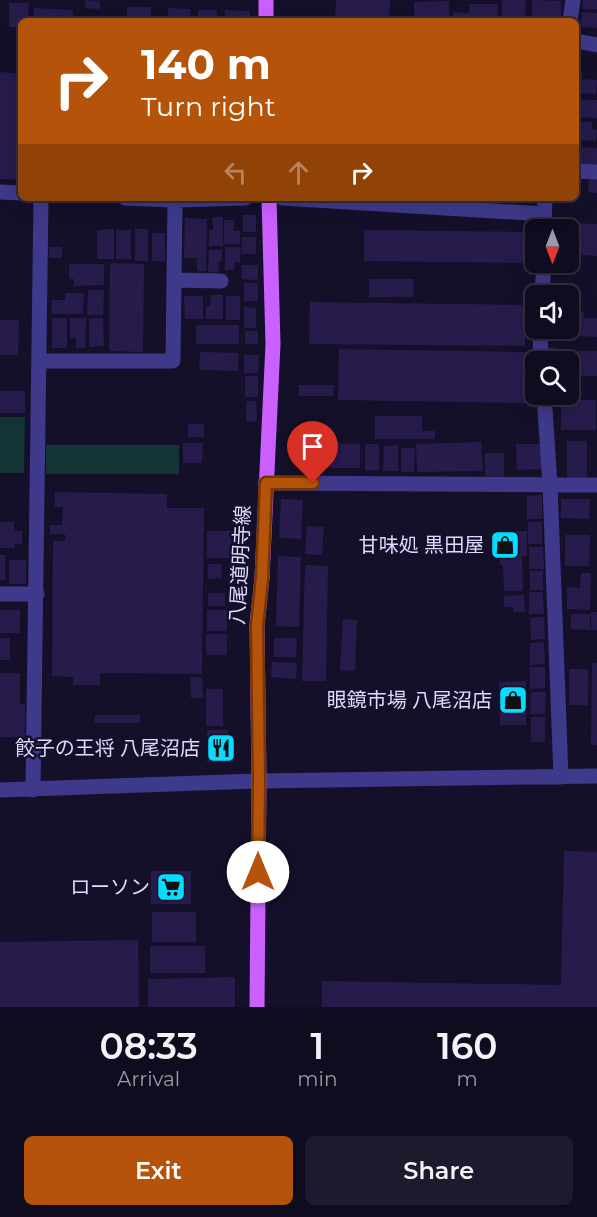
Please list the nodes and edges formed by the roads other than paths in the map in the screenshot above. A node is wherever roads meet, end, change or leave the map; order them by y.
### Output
1 (266, 0) edge
2 (573, 0) edge
3 (266, 18) edge
4 (570, 18) edge
5 (579, 42) edge
6 (597, 45) edge
7 (579, 171) edge
8 (597, 172) edge
9 (0, 192) edge
10 (18, 193) edge
11 (41, 201) edge
12 (175, 201) edge
13 (269, 201) edge
14 (315, 201) edge
15 (545, 201) edge
16 (544, 219) edge
17 (525, 220) edge
18 (174, 280) junction
19 (221, 281) dead end
20 (39, 361) junction
21 (545, 405) edge
22 (266, 483) junction
23 (550, 485) junction
24 (597, 485) edge
25 (0, 594) edge
26 (37, 594) junction
27 (597, 776) edge
28 (561, 777) junction
29 (259, 781) junction
30 (33, 789) junction
31 (0, 790) edge
32 (257, 1007) edge

1 - 3 main road
2 - 4 street
5 - 6 street
7 - 8 street
9 - 10 street
11 - 20 street
12 - 18 street
13 - 22 main road, 八尾道明寺線
14 - 17 street
15 - 16 street
18 - 19 street
18 - 20 street
20 - 26 street
21 - 23 street
22 - 23 street
22 - 29 main road, 八尾道明寺線
23 - 24 street
23 - 28 street
25 - 26 street
26 - 30 street
27 - 28 street
28 - 29 street
29 - 30 street
29 - 32 main road, 八尾道明寺線
30 - 31 street

